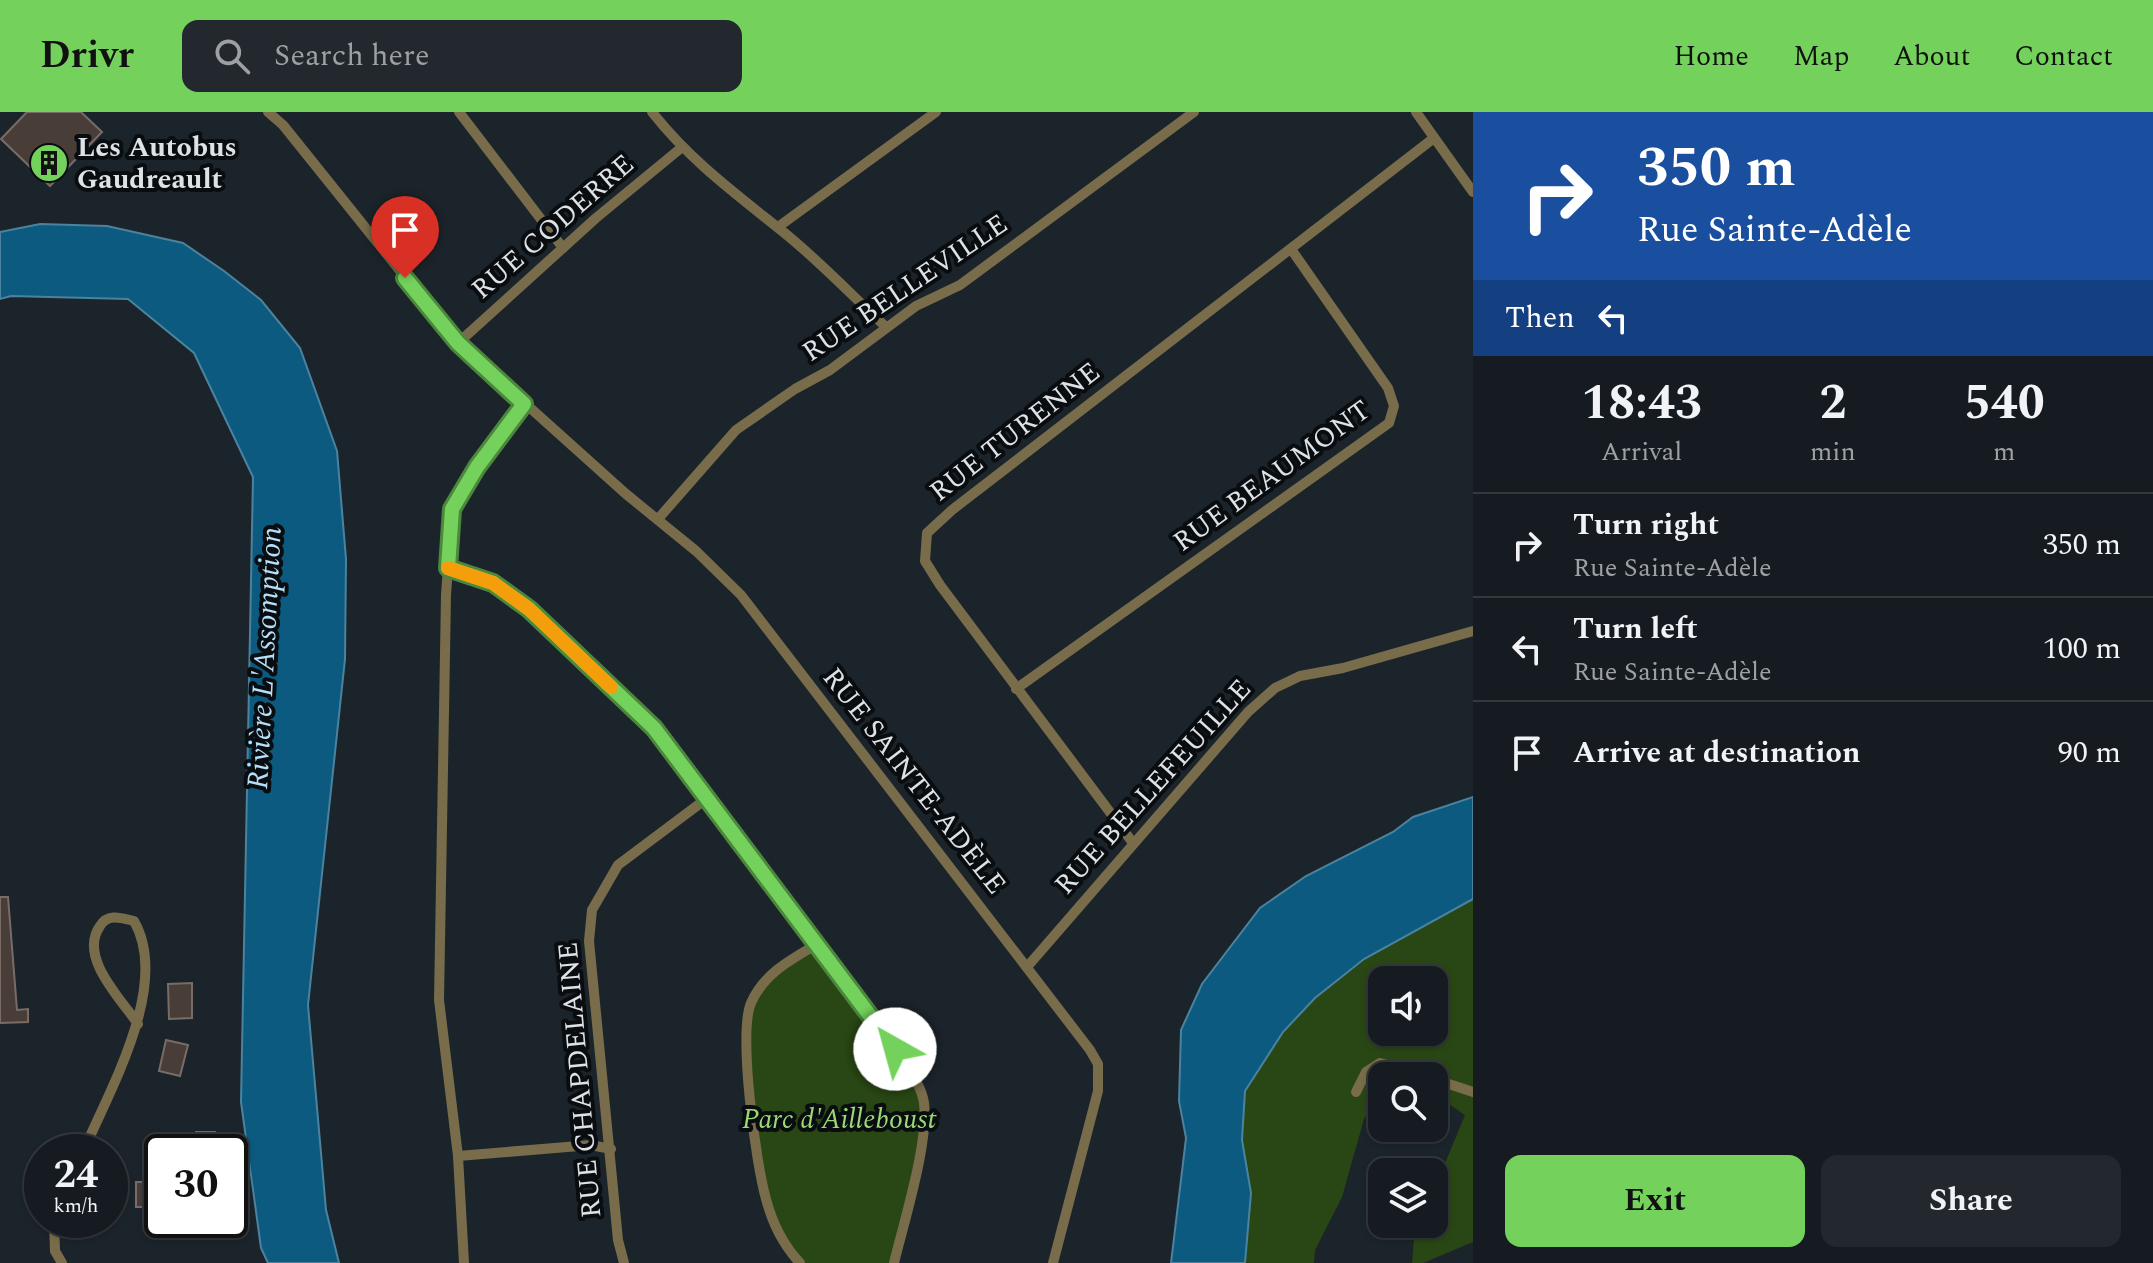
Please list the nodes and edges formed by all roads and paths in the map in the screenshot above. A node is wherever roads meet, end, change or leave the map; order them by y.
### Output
1 (459, 112) edge
2 (652, 112) edge
3 (936, 112) edge
4 (1194, 112) edge
5 (1416, 112) edge
6 (273, 114) edge
7 (1434, 138) junction
8 (681, 148) junction
9 (1473, 192) edge
10 (778, 227) junction
11 (563, 248) junction
12 (1291, 249) junction
13 (886, 327) junction
14 (458, 343) junction
15 (524, 404) junction
16 (658, 519) junction
17 (448, 568) junction
18 (1473, 631) edge
19 (1016, 689) junction
20 (706, 799) junction
21 (1133, 843) junction
22 (819, 943) junction
23 (1027, 967) junction
24 (138, 1024) junction
25 (1368, 1071) edge
26 (1448, 1084) edge
27 (1356, 1092) dead end
28 (1473, 1092) edge
29 (91, 1134) edge
30 (611, 1149) junction
31 (458, 1156) junction
32 (55, 1238) edge
33 (62, 1263) edge
34 (464, 1263) edge
35 (624, 1263) edge
36 (800, 1263) edge
37 (894, 1263) edge
38 (1053, 1263) edge

1 - 11 street
2 - 8 street
3 - 10 street
4 - 13 street, RUE BELLEVILLE
5 - 7 street
6 - 14 street, RUE SAINTE-ADÈLE
7 - 9 street
7 - 12 street, RUE TURENNE
8 - 10 street
8 - 11 street, RUE CODERRE
10 - 13 street
11 - 14 street, RUE CODERRE
12 - 19 street, RUE TURENNE
12 - 19 street, RUE BEAUMONT
13 - 16 street, RUE BELLEVILLE
14 - 15 street, RUE SAINTE-ADÈLE
15 - 16 street, RUE SAINTE-ADÈLE
15 - 17 street
16 - 23 street, RUE SAINTE-ADÈLE
17 - 20 street
17 - 31 street
18 - 21 street, RUE BELLEFEUILLE
19 - 21 street, RUE TURENNE
20 - 22 street
20 - 30 street, RUE CHAPDELAINE
21 - 23 street, RUE BELLEFEUILLE
22 - 36 street
22 - 37 street
23 - 38 street, RUE SAINTE-ADÈLE
24 - 24 street
24 - 29 street
25 - 27 street
26 - 28 street
30 - 31 street
30 - 35 street, RUE CHAPDELAINE
31 - 34 street
32 - 33 street

